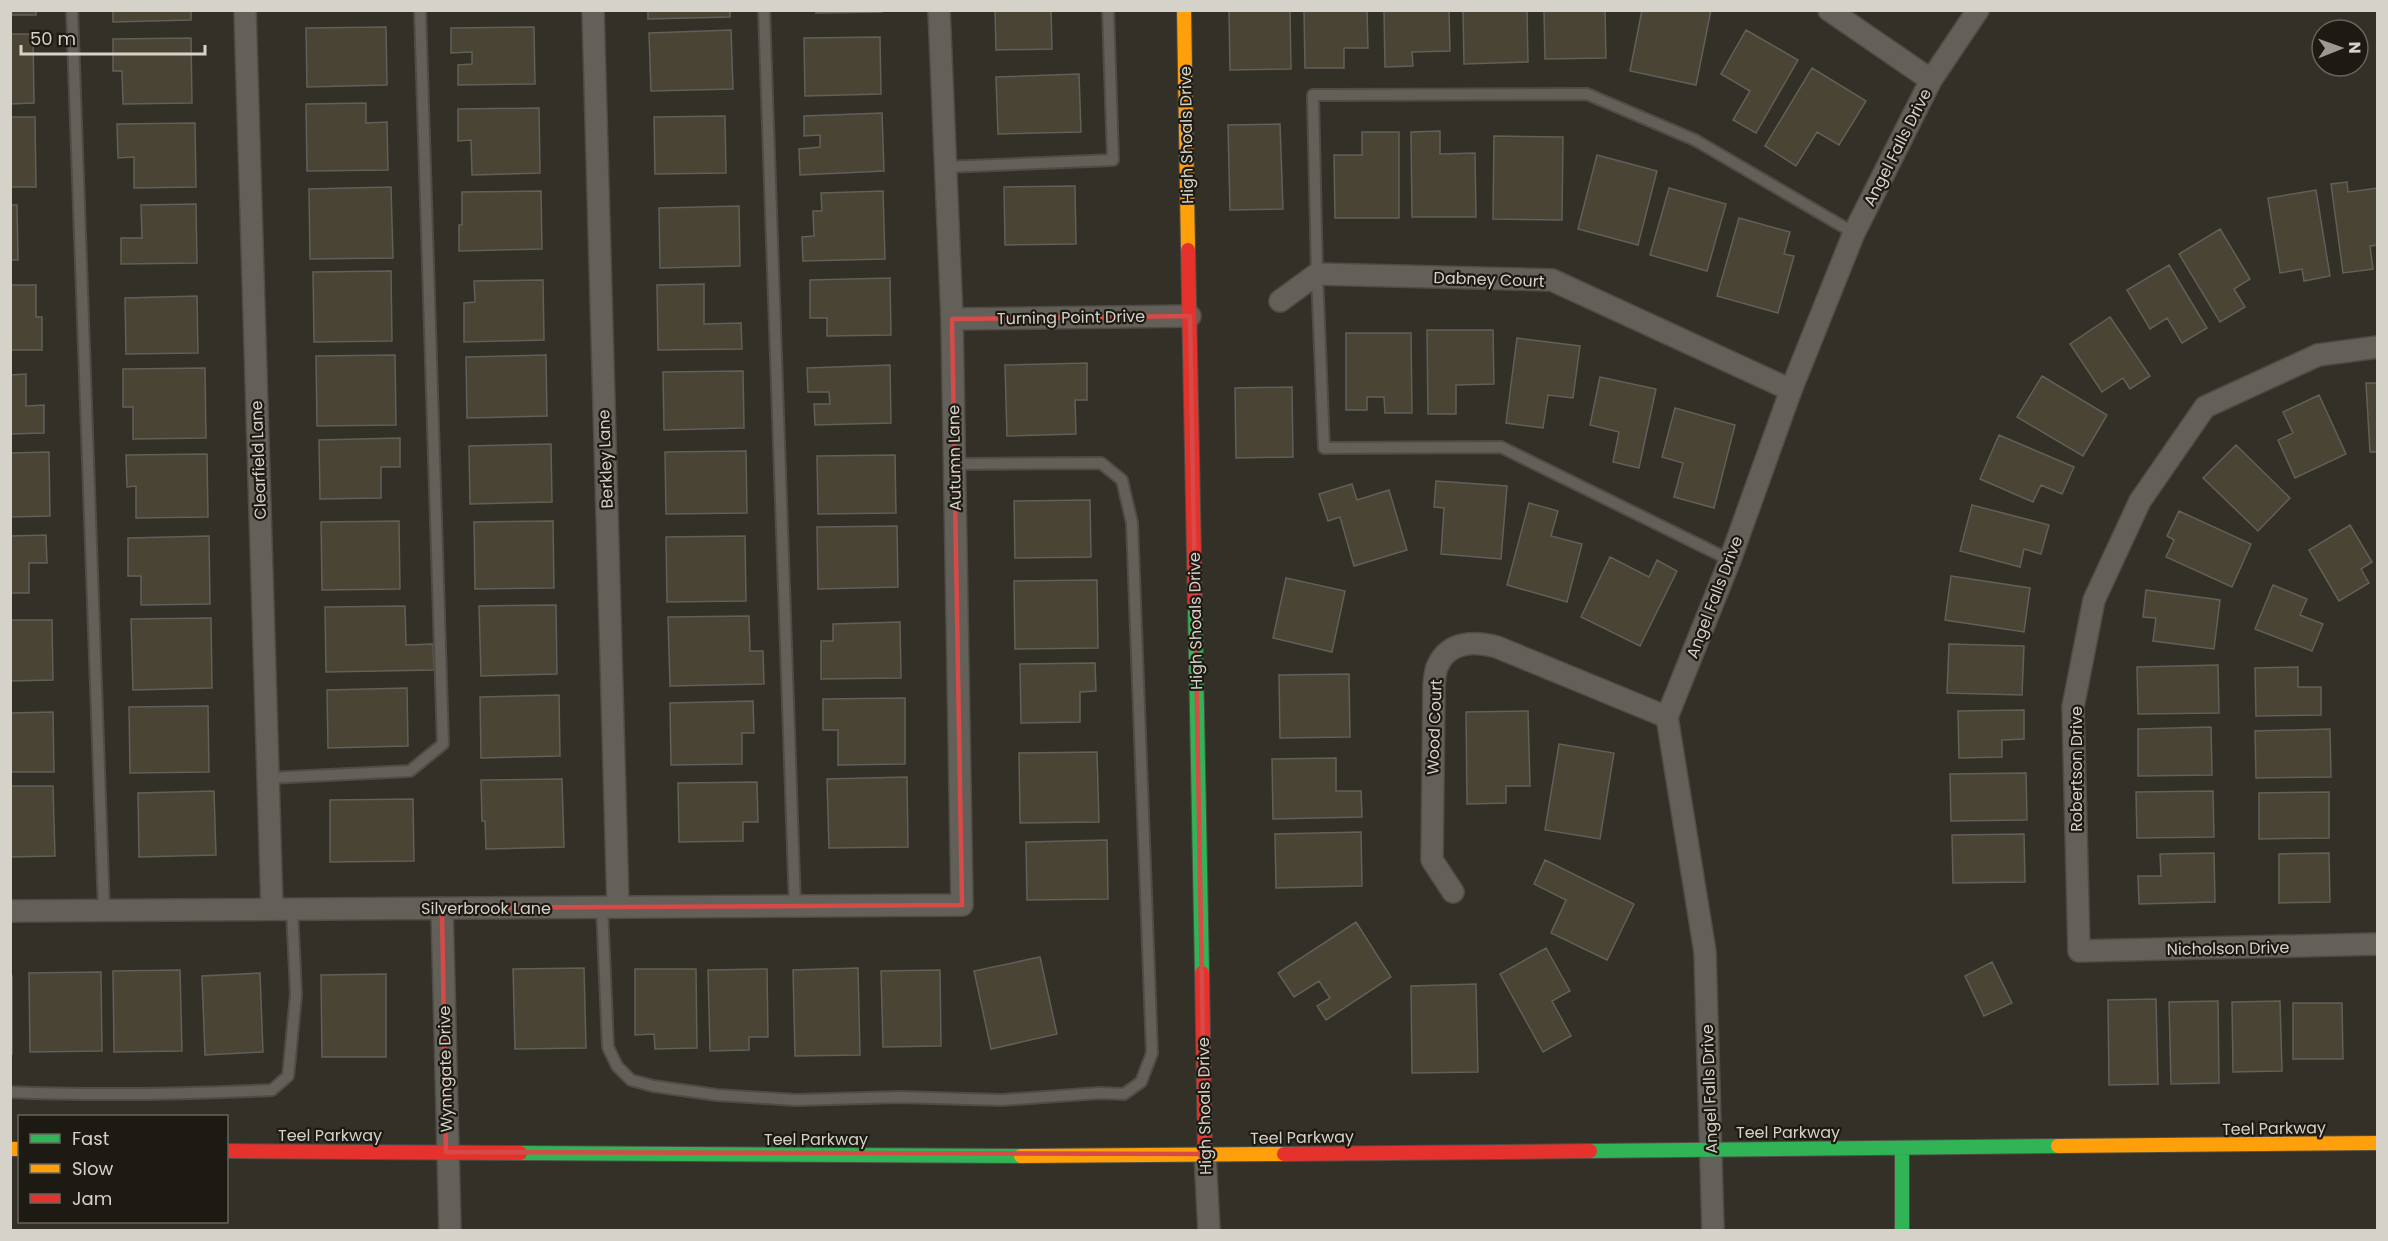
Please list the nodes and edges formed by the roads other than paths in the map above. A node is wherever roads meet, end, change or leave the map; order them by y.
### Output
1 (72, 10) edge
2 (245, 10) edge
3 (420, 10) edge
4 (593, 10) edge
5 (764, 10) edge
6 (939, 10) edge
7 (1108, 10) edge
8 (1184, 10) edge
9 (1829, 10) edge
10 (1978, 10) edge
11 (1931, 80) junction
12 (945, 167) junction
13 (1854, 233) junction
14 (1317, 274) junction
15 (1280, 301) dead end
16 (1190, 316) junction
17 (952, 319) junction
18 (2378, 347) edge
19 (1791, 390) junction
20 (954, 464) junction
21 (1730, 560) junction
22 (1667, 717) junction
23 (268, 778) junction
24 (1453, 892) dead end
25 (962, 905) joint
26 (795, 906) junction
27 (610, 907) junction
28 (442, 908) junction
29 (282, 909) junction
30 (104, 910) junction
31 (10, 911) edge
32 (2378, 944) edge
33 (2079, 951) joint
34 (10, 1092) edge
35 (2378, 1143) edge
36 (1902, 1148) junction
37 (1710, 1149) junction
38 (228, 1151) edge
39 (446, 1152) junction
40 (1205, 1154) junction
41 (450, 1230) edge
42 (1209, 1230) edge
43 (1713, 1230) edge
44 (1902, 1230) edge

1 - 30 lane
2 - 23 street, Clearfield Lane
3 - 23 lane
4 - 27 street, Berkley Lane
5 - 26 lane
6 - 12 street, Autumn Lane
7 - 12 lane
8 - 16 main road, High Shoals Drive
9 - 11 street
10 - 11 street, Angel Falls Drive
11 - 13 street, Angel Falls Drive
12 - 17 street, Autumn Lane
13 - 14 lane
13 - 19 street, Angel Falls Drive
14 - 15 street
14 - 19 street, Dabney Court
14 - 21 lane
16 - 17 street, Turning Point Drive
16 - 40 main road, High Shoals Drive
17 - 20 street, Autumn Lane
18 - 33 street, Robertson Drive
19 - 21 street, Angel Falls Drive
20 - 25 street, Autumn Lane
20 - 27 lane
21 - 22 street, Angel Falls Drive
22 - 24 street, Wood Court
22 - 37 street, Angel Falls Drive
23 - 29 street, Clearfield Lane
25 - 26 street, Silverbrook Lane
26 - 27 street, Silverbrook Lane
27 - 28 street, Silverbrook Lane
28 - 29 street, Silverbrook Lane
28 - 39 street, Wynngate Drive
29 - 30 street, Silverbrook Lane
29 - 34 lane
30 - 31 street, Silverbrook Lane
32 - 33 street, Nicholson Drive
35 - 36 main road, Teel Parkway
36 - 37 main road, Teel Parkway
36 - 44 main road
37 - 40 main road, Teel Parkway
37 - 43 street, Angel Falls Drive
38 - 39 main road, Teel Parkway
39 - 40 main road, Teel Parkway
39 - 41 street, Wynngate Drive
40 - 42 street, High Shoals Drive

